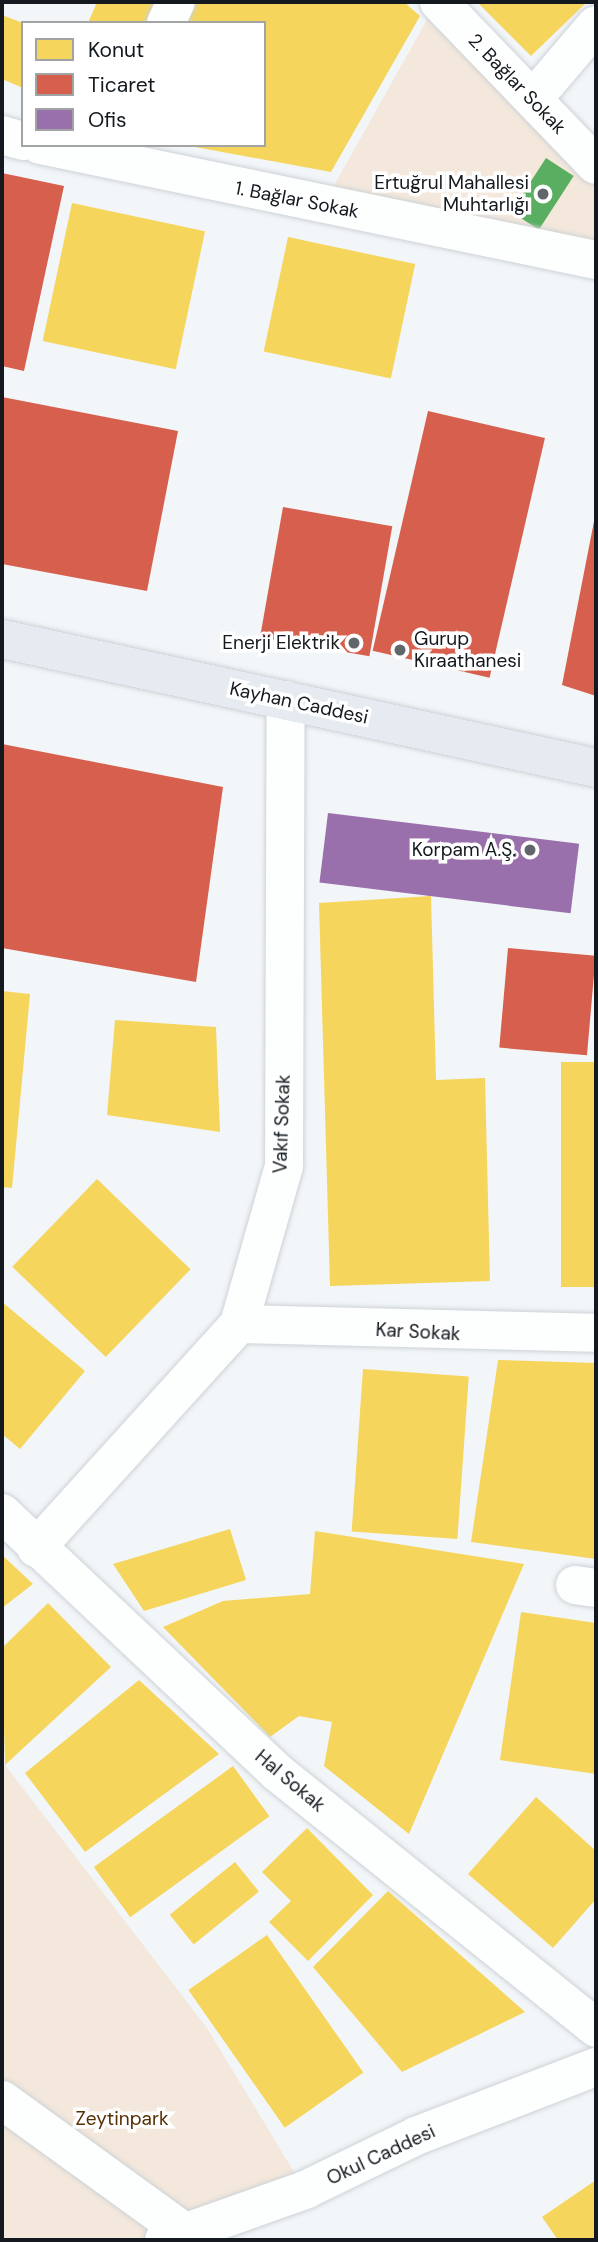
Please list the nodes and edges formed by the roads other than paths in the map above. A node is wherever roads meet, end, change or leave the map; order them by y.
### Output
1 (176, 2) edge
2 (439, 2) edge
3 (167, 21) edge
4 (596, 25) edge
5 (533, 99) junction
6 (2, 135) edge
7 (21, 140) edge
8 (56, 147) edge
9 (104, 153) edge
10 (596, 165) edge
11 (596, 260) edge
12 (2, 639) edge
13 (286, 700) junction
14 (596, 768) edge
15 (239, 1324) junction
16 (596, 1333) edge
17 (2, 1513) edge
18 (36, 1548) junction
19 (596, 2028) edge
20 (596, 2067) edge
21 (2, 2101) edge
22 (175, 2236) edge

1 - 3 street
2 - 5 street, 2. Bağlar Sokak
4 - 5 street
5 - 10 street, 2. Bağlar Sokak
6 - 7 street
8 - 9 street, 1. Bağlar Sokak
9 - 11 street, 1. Bağlar Sokak
12 - 13 main road, Kayhan Caddesi
13 - 14 main road, Kayhan Caddesi
13 - 15 street, Vakıf Sokak
15 - 16 street, Kar Sokak
15 - 18 street, Vakıf Sokak
17 - 18 street, Hal Sokak
18 - 19 street, Hal Sokak
20 - 22 street, Okul Caddesi
21 - 22 street

